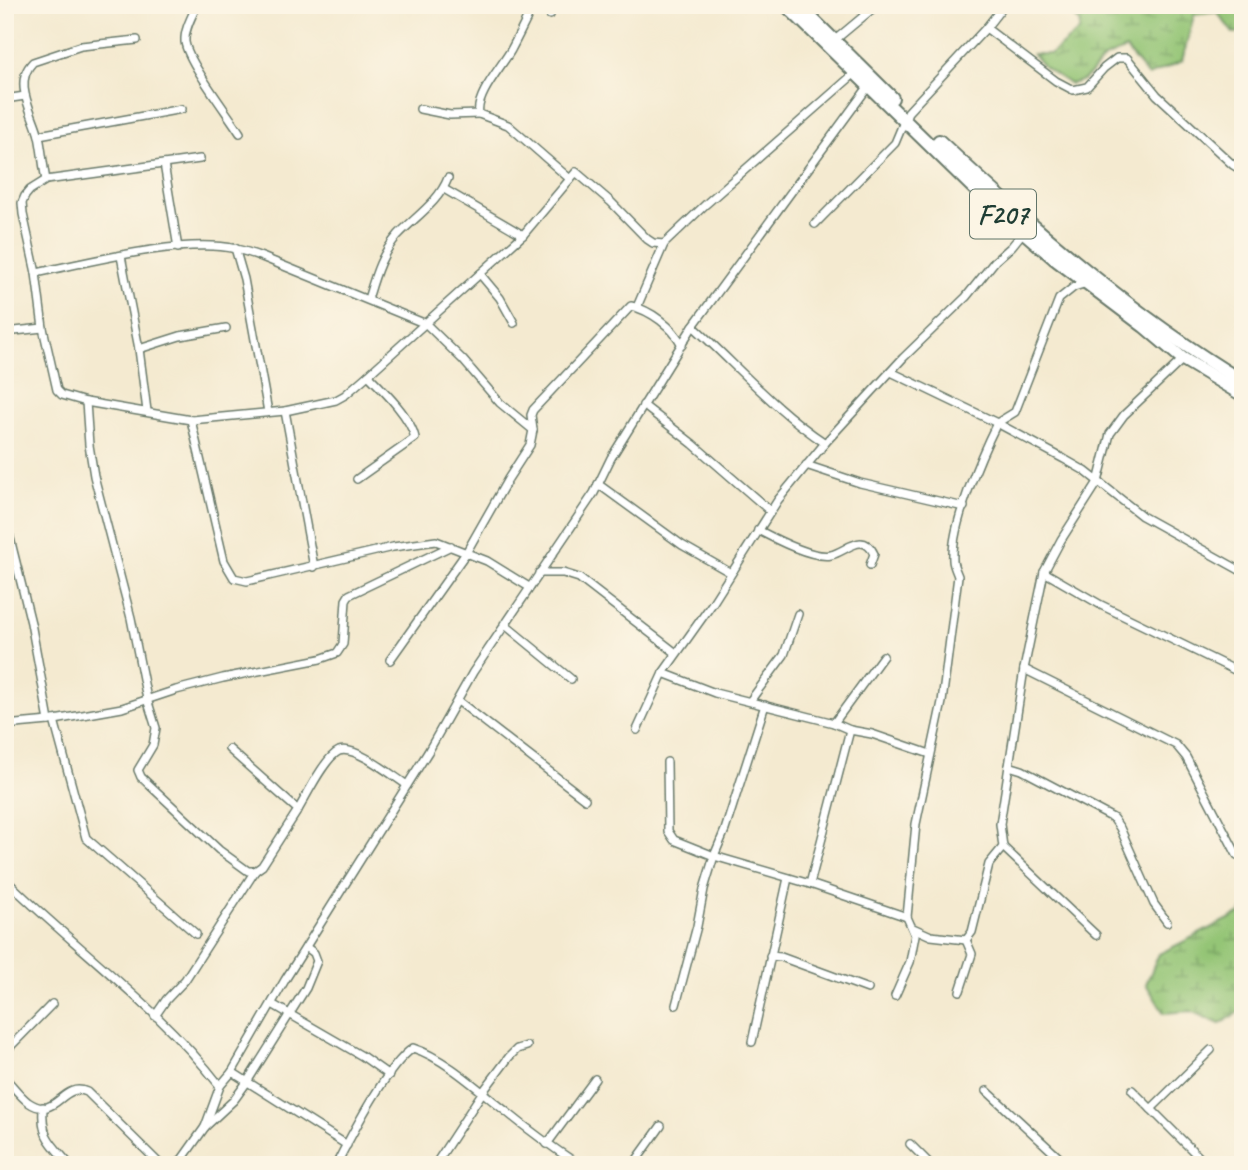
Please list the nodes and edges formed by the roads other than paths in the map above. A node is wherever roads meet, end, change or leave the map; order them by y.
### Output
1 (14, 5) edge
2 (197, 5) edge
3 (534, 5) edge
4 (550, 5) edge
5 (786, 5) edge
6 (798, 5) edge
7 (877, 5) edge
8 (1004, 5) edge
9 (5, 8) edge
10 (550, 15) dead end
11 (986, 29) junction
12 (137, 40) dead end
13 (835, 40) junction
14 (854, 74) junction
15 (868, 87) junction
16 (25, 96) junction
17 (5, 99) edge
18 (182, 109) dead end
19 (420, 109) dead end
20 (479, 114) junction
21 (906, 115) junction
22 (240, 133) dead end
23 (39, 135) junction
24 (200, 159) dead end
25 (164, 164) junction
26 (1243, 171) edge
27 (448, 178) dead end
28 (570, 179) junction
29 (46, 180) junction
30 (444, 189) junction
31 (815, 224) dead end
32 (1024, 231) junction
33 (523, 235) junction
34 (664, 244) junction
35 (177, 248) junction
36 (235, 248) junction
37 (121, 256) junction
38 (1069, 262) junction
39 (36, 273) junction
40 (480, 274) junction
41 (1087, 283) junction
42 (368, 299) junction
43 (637, 307) junction
44 (514, 323) dead end
45 (425, 324) junction
46 (693, 326) junction
47 (43, 328) junction
48 (226, 328) dead end
49 (5, 332) edge
50 (682, 345) junction
51 (139, 349) junction
52 (1183, 359) junction
53 (891, 372) junction
54 (368, 375) junction
55 (1243, 382) edge
56 (1243, 395) edge
57 (86, 402) junction
58 (643, 405) junction
59 (147, 411) junction
60 (285, 411) junction
61 (268, 412) junction
62 (191, 420) junction
63 (997, 423) junction
64 (533, 430) junction
65 (825, 443) junction
66 (806, 465) junction
67 (357, 479) dead end
68 (1098, 482) junction
69 (598, 484) junction
70 (964, 507) junction
71 (770, 511) junction
72 (5, 518) edge
73 (758, 530) junction
74 (451, 546) junction
75 (466, 553) junction
76 (870, 565) dead end
77 (314, 567) junction
78 (1044, 572) junction
79 (1243, 572) edge
80 (539, 573) junction
81 (731, 573) junction
82 (529, 587) junction
83 (798, 614) dead end
84 (504, 624) junction
85 (676, 653) junction
86 (883, 656) dead end
87 (390, 660) dead end
88 (1024, 669) junction
89 (663, 673) junction
90 (1243, 674) edge
91 (571, 679) dead end
92 (147, 699) junction
93 (458, 701) junction
94 (750, 701) junction
95 (765, 705) junction
96 (52, 721) junction
97 (834, 723) junction
98 (5, 724) edge
99 (637, 730) dead end
100 (850, 730) junction
101 (229, 749) dead end
102 (930, 754) junction
103 (667, 762) dead end
104 (1009, 766) junction
105 (407, 785) junction
106 (585, 799) dead end
107 (298, 810) junction
108 (1003, 848) junction
109 (1237, 855) dead end
110 (713, 856) junction
111 (255, 871) junction
112 (788, 878) junction
113 (5, 879) edge
114 (810, 884) junction
115 (907, 917) junction
116 (1167, 922) dead end
117 (912, 927) junction
118 (196, 934) dead end
119 (1096, 935) dead end
120 (967, 940) junction
121 (306, 947) junction
122 (770, 956) junction
123 (868, 989) dead end
124 (960, 991) dead end
125 (895, 996) dead end
126 (52, 1004) dead end
127 (272, 1004) junction
128 (676, 1005) dead end
129 (289, 1013) junction
130 (155, 1016) junction
131 (752, 1042) dead end
132 (527, 1046) dead end
133 (1211, 1050) dead end
134 (5, 1052) edge
135 (232, 1072) junction
136 (388, 1074) junction
137 (5, 1078) edge
138 (595, 1079) dead end
139 (247, 1082) junction
140 (220, 1086) junction
141 (1132, 1090) dead end
142 (987, 1091) dead end
143 (482, 1093) junction
144 (43, 1107) junction
145 (1151, 1109) junction
146 (661, 1126) dead end
147 (205, 1128) junction
148 (547, 1143) junction
149 (910, 1144) dead end
150 (347, 1145) junction
151 (69, 1164) edge
152 (161, 1165) edge
153 (178, 1165) edge
154 (337, 1165) edge
155 (435, 1165) edge
156 (579, 1165) edge
157 (633, 1165) edge
158 (931, 1165) edge
159 (1067, 1165) edge
160 (1207, 1165) edge

1 - 9 street
2 - 22 street
3 - 20 street
4 - 10 street
5 - 14 main road, F207
6 - 13 main road, F207
7 - 13 street
8 - 11 street
11 - 21 street
11 - 26 street
12 - 16 street
13 - 21 main road, F207
14 - 15 main road, F207
14 - 34 street
15 - 21 main road, F207
15 - 46 street
16 - 17 street
16 - 23 street
18 - 23 street
19 - 20 street
20 - 28 street
21 - 31 street
21 - 32 main road, F207
21 - 38 main road, F207
23 - 29 street
24 - 25 street
25 - 29 street
25 - 35 street
27 - 30 street
28 - 33 street
28 - 34 street
29 - 39 street
30 - 33 street
30 - 42 street
32 - 38 main road, F207
32 - 53 street
33 - 40 street
34 - 43 street
35 - 36 street
35 - 37 street
36 - 42 street
36 - 61 street
37 - 39 street
37 - 51 street
38 - 41 main road, F207
38 - 55 main road, F207
39 - 47 street
40 - 44 street
40 - 45 street
41 - 52 main road, F207
41 - 63 street
42 - 45 street
43 - 50 street
43 - 64 street
45 - 54 street
45 - 64 street
46 - 50 street
46 - 65 street
47 - 49 street
47 - 57 street
48 - 51 street
50 - 58 street
51 - 59 street
52 - 56 main road, F207
52 - 68 street
53 - 63 street
53 - 65 street
54 - 60 street
54 - 67 street
57 - 59 street
57 - 92 street
58 - 69 street
58 - 71 street
59 - 62 street
60 - 61 street
60 - 77 street
61 - 62 street
62 - 77 street
63 - 68 street
63 - 70 street
64 - 75 street
65 - 66 street
66 - 70 street
66 - 71 street
68 - 78 street
68 - 79 street
69 - 80 street
69 - 81 street
70 - 102 street
71 - 73 street
72 - 96 street
73 - 76 street
73 - 81 street
74 - 75 street
74 - 77 street
74 - 92 street
75 - 82 street
75 - 87 street
78 - 88 street
78 - 90 street
80 - 82 street
80 - 85 street
81 - 85 street
82 - 84 street
83 - 94 street
84 - 91 street
84 - 93 street
85 - 89 street
86 - 97 street
88 - 104 street
88 - 109 street
89 - 94 street
89 - 99 street
92 - 96 street
92 - 111 street
93 - 105 street
93 - 106 street
94 - 95 street
95 - 97 street
95 - 110 street
96 - 98 street
96 - 118 street
97 - 100 street
100 - 102 street
100 - 114 street
101 - 107 street
102 - 115 street
103 - 110 street
104 - 108 street
104 - 116 street
105 - 107 street
105 - 121 street
107 - 111 street
108 - 119 street
108 - 120 street
110 - 112 street
110 - 128 street
111 - 130 street
112 - 114 street
112 - 122 street
113 - 130 street
114 - 115 street
115 - 117 street
117 - 120 street
117 - 125 street
120 - 124 street
121 - 127 street
121 - 129 street
122 - 123 street
122 - 131 street
126 - 134 street
127 - 129 street
127 - 135 street
129 - 136 street
129 - 139 street
130 - 140 street
132 - 143 street
133 - 145 street
135 - 139 street
135 - 140 street
136 - 143 street
136 - 150 street
137 - 144 street
138 - 148 street
139 - 147 street
139 - 150 street
140 - 147 street
141 - 145 street
142 - 159 street
143 - 148 street
143 - 155 street
144 - 151 street
144 - 152 street
145 - 160 street
146 - 157 street
147 - 153 street
148 - 156 street
149 - 158 street
150 - 154 street

